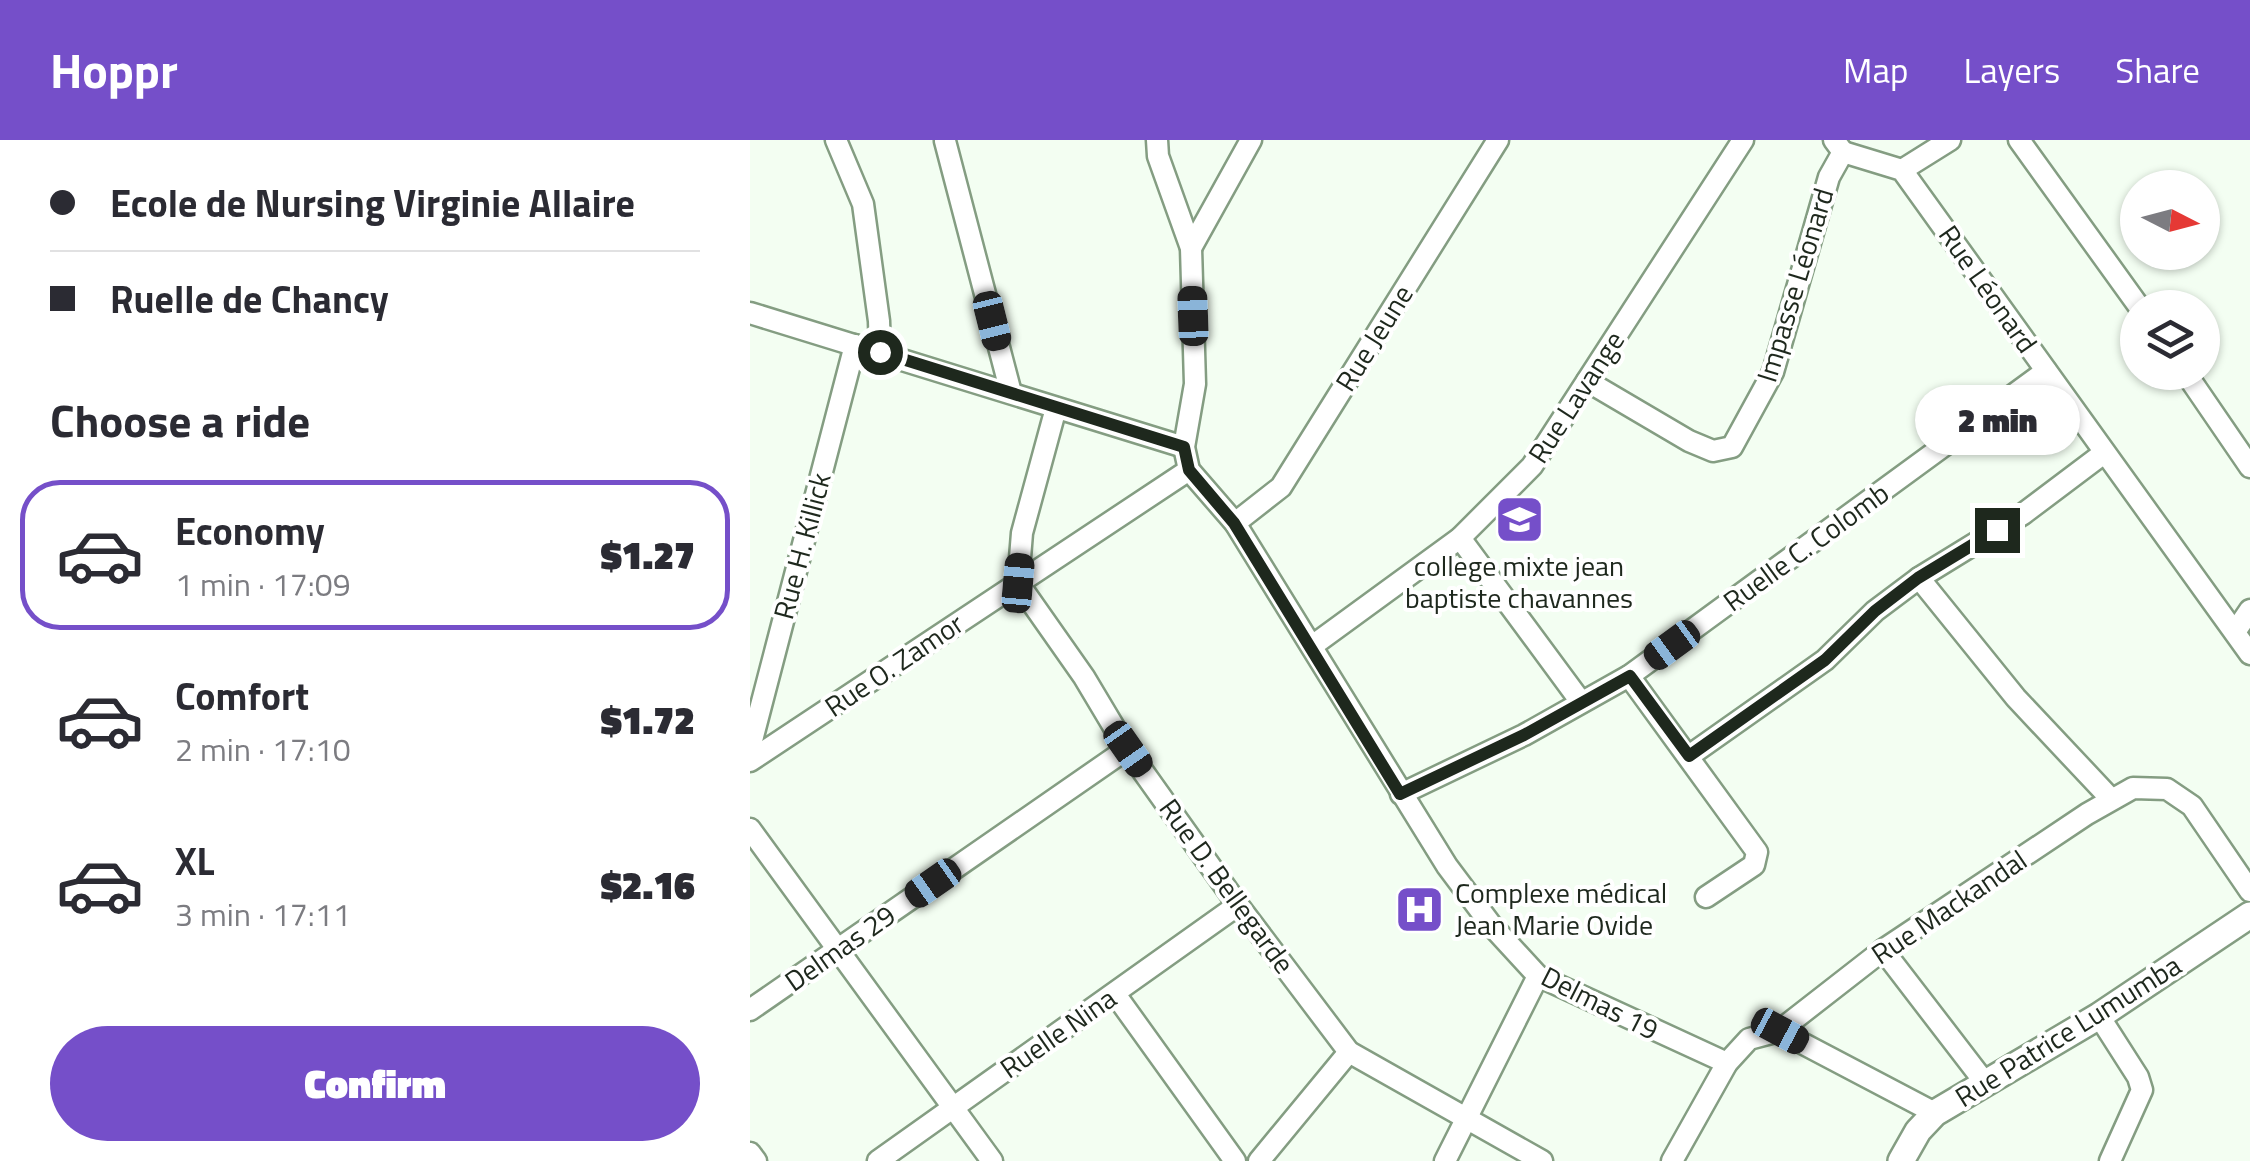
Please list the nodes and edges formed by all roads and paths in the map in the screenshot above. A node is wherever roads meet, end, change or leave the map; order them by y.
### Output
1 (836, 140) edge
2 (1156, 140) edge
3 (1252, 140) edge
4 (1498, 140) edge
5 (1743, 140) edge
6 (1950, 140) edge
7 (2020, 140) edge
8 (946, 141) edge
9 (1838, 146) edge
10 (1902, 170) junction
11 (1191, 248) junction
12 (2127, 290) edge
13 (750, 313) edge
14 (855, 345) junction
15 (880, 352) junction
16 (2046, 371) junction
17 (1587, 381) junction
18 (2197, 390) edge
19 (1010, 394) junction
20 (1056, 408) junction
21 (1184, 447) junction
22 (2104, 453) junction
23 (2250, 466) edge
24 (1189, 470) junction
25 (1234, 523) junction
26 (1460, 538) junction
27 (1918, 578) junction
28 (1018, 583) junction
29 (2250, 610) edge
30 (2235, 632) junction
31 (1312, 646) junction
32 (2250, 654) edge
33 (1630, 676) junction
34 (1581, 702) junction
35 (750, 748) edge
36 (1128, 749) junction
37 (1689, 756) junction
38 (750, 760) edge
39 (1400, 794) junction
40 (2111, 799) junction
41 (750, 829) edge
42 (2250, 891) edge
43 (1706, 897) dead end
44 (1238, 905) junction
45 (2250, 915) edge
46 (836, 950) junction
47 (1883, 950) junction
48 (1538, 976) junction
49 (1116, 994) junction
50 (750, 1010) edge
51 (2099, 1016) junction
52 (1780, 1031) junction
53 (1349, 1052) junction
54 (1726, 1064) junction
55 (1986, 1084) junction
56 (952, 1106) junction
57 (1935, 1114) junction
58 (1467, 1120) junction
59 (750, 1153) edge
60 (756, 1161) edge
61 (878, 1161) edge
62 (992, 1161) edge
63 (1235, 1161) edge
64 (1259, 1161) edge
65 (1445, 1161) edge
66 (1542, 1161) edge
67 (1672, 1161) edge
68 (1901, 1161) edge
69 (2110, 1161) edge

1 - 15 street
2 - 11 street
3 - 11 street
4 - 25 street, Rue Jeune
5 - 17 street, Rue Lavange
6 - 10 street
7 - 12 street
8 - 19 street
9 - 10 street
9 - 17 street, Impasse Léonard
10 - 16 street, Rue Léonard
11 - 21 street
13 - 14 street
14 - 15 street
14 - 35 street, Rue H. Killick
15 - 19 street
16 - 22 street, Rue Léonard
16 - 33 street, Ruelle C. Colomb
17 - 26 street, Rue Lavange
18 - 23 street
19 - 20 street
20 - 21 street
20 - 28 street
21 - 24 street, Delmas 19
22 - 27 street
22 - 30 street, Rue Léonard
24 - 25 street, Delmas 19
24 - 28 street, Rue O. Zamor
25 - 31 street, Delmas 19
26 - 31 street, Rue Lavange
26 - 34 street
27 - 37 street
27 - 40 street
28 - 36 street, Rue D. Bellegarde
28 - 38 street, Rue O. Zamor
29 - 30 street
30 - 32 street, Rue Léonard
31 - 39 street, Delmas 19
33 - 34 street, Ruelle C. Colomb
33 - 37 street
34 - 39 street, Ruelle C. Colomb
36 - 44 street, Rue D. Bellegarde
36 - 46 street, Delmas 29
37 - 43 street
39 - 48 street, Delmas 19
40 - 42 street, Rue Mackandal
40 - 47 street, Rue Mackandal
41 - 46 street
44 - 49 street, Ruelle Nina
44 - 53 street, Rue D. Bellegarde
45 - 51 street, Rue Patrice Lumumba
46 - 50 street, Delmas 29
46 - 56 street
47 - 52 street, Rue Mackandal
47 - 55 street
48 - 54 street, Delmas 19
48 - 58 street
49 - 56 street, Ruelle Nina
49 - 63 street
51 - 55 street, Rue Patrice Lumumba
51 - 69 street
52 - 54 street, Rue Mackandal
52 - 57 street
53 - 58 street, Rue D. Bellegarde
53 - 64 street
54 - 67 street, Rue Mackandal
55 - 57 street, Rue Patrice Lumumba
56 - 61 street, Ruelle Nina
56 - 62 street
57 - 68 street, Rue Patrice Lumumba
58 - 65 street
58 - 66 street, Rue D. Bellegarde
59 - 60 street

